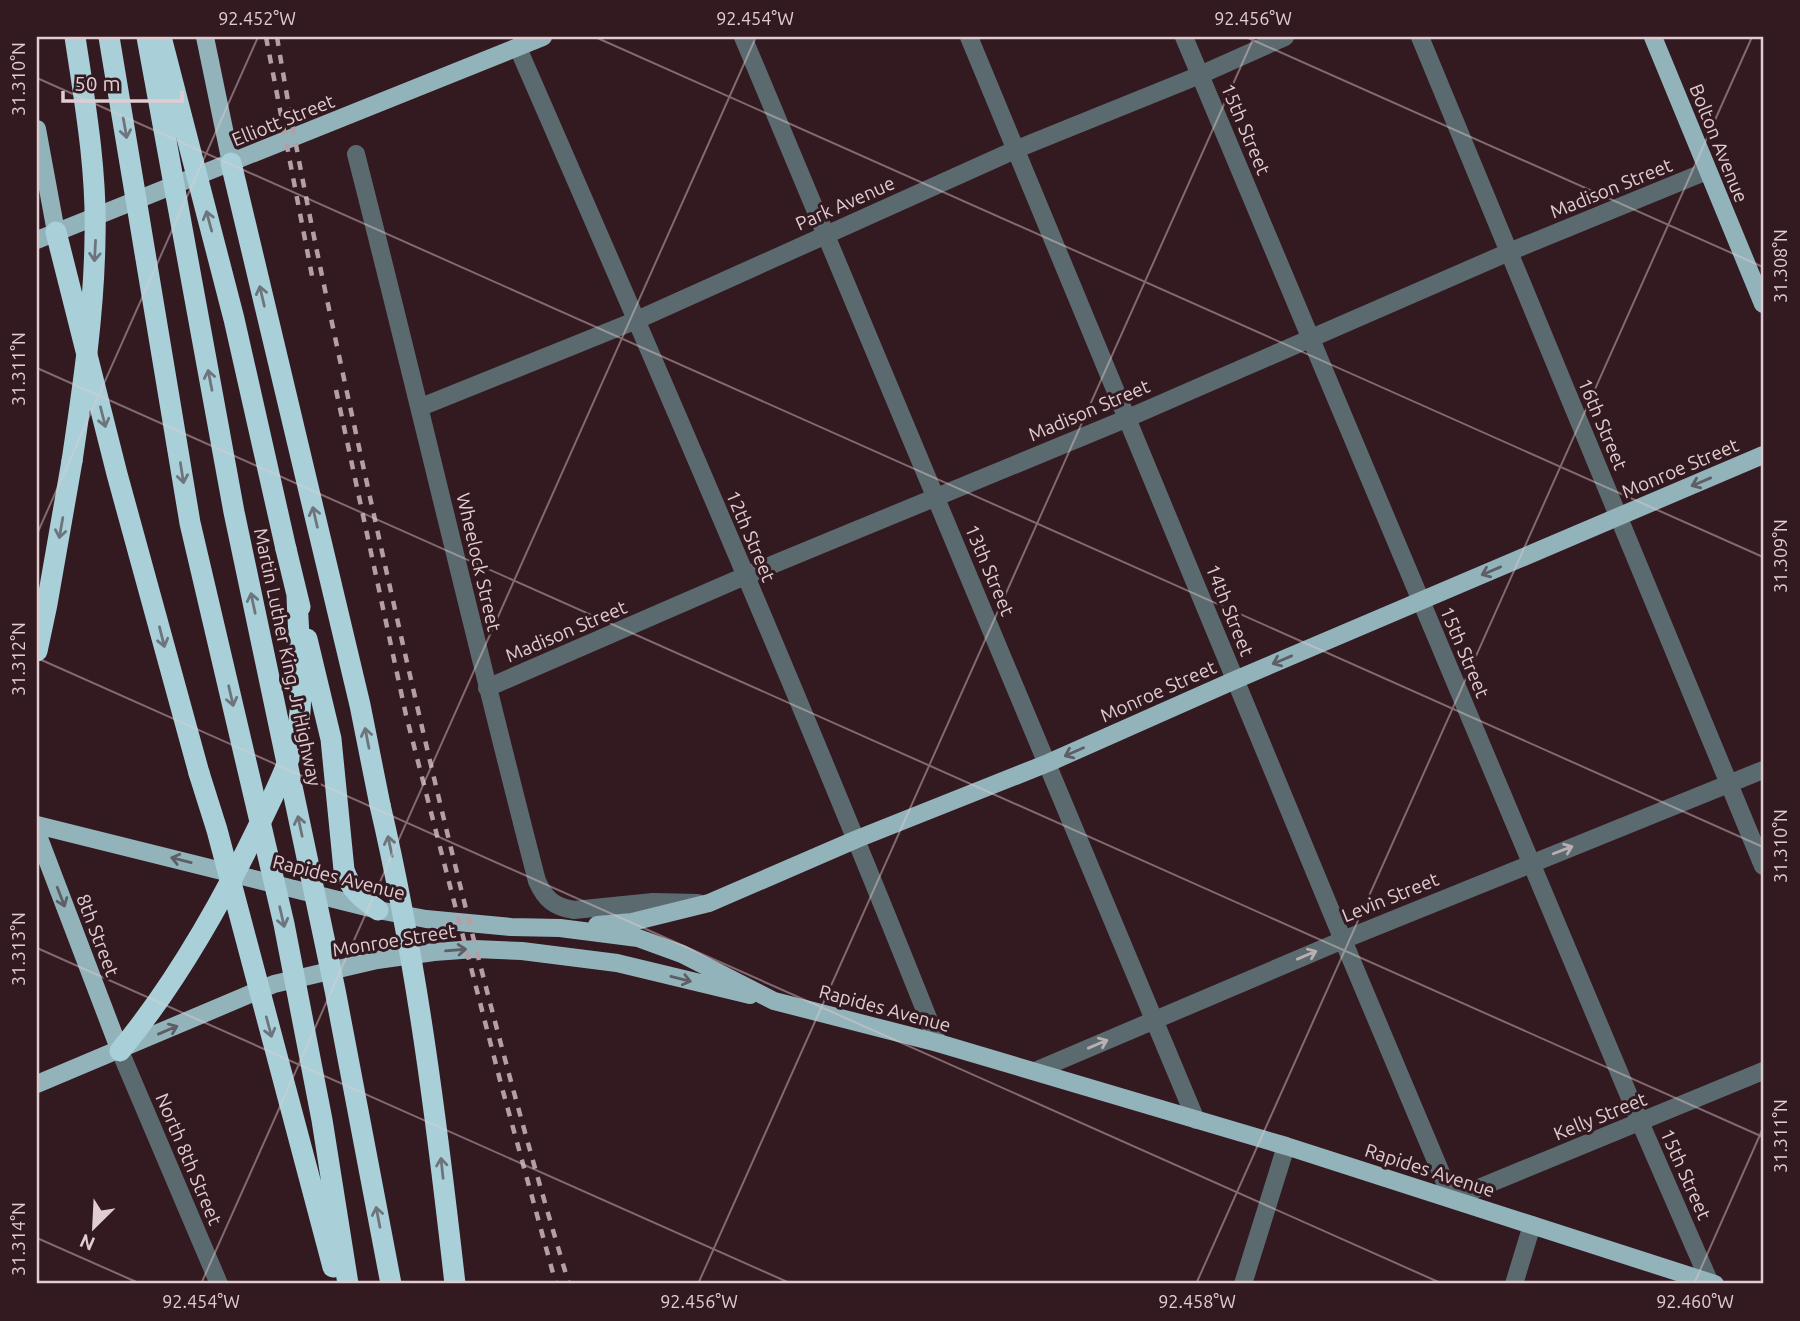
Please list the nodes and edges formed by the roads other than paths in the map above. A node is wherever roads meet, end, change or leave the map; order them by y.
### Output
1 (75, 37) edge
2 (109, 37) edge
3 (147, 37) edge
4 (161, 37) edge
5 (205, 37) edge
6 (543, 37) edge
7 (743, 37) edge
8 (969, 37) edge
9 (1184, 37) edge
10 (1285, 37) edge
11 (1420, 37) edge
12 (1653, 37) edge
13 (518, 48) junction
14 (1200, 75) junction
15 (37, 129) edge
16 (1017, 149) junction
17 (356, 154) dead end
18 (231, 163) junction
19 (1707, 171) junction
20 (827, 234) junction
21 (46, 236) edge
22 (1509, 252) junction
23 (1763, 304) edge
24 (637, 320) junction
25 (1311, 339) junction
26 (421, 407) junction
27 (1128, 418) junction
28 (1763, 455) edge
29 (937, 496) junction
30 (1619, 518) junction
31 (745, 576) junction
32 (297, 595) junction
33 (1421, 601) junction
34 (37, 651) edge
35 (1236, 680) junction
36 (487, 688) junction
37 (1048, 763) junction
38 (1763, 770) edge
39 (1730, 785) junction
40 (37, 825) edge
41 (37, 833) edge
42 (857, 839) junction
43 (1531, 862) junction
44 (1763, 866) edge
45 (236, 874) junction
46 (709, 903) junction
47 (377, 910) junction
48 (560, 928) junction
49 (1343, 940) junction
50 (774, 1001) junction
51 (1154, 1021) junction
52 (938, 1043) junction
53 (120, 1051) junction
54 (1035, 1071) junction
55 (1763, 1071) edge
56 (37, 1084) edge
57 (1196, 1120) junction
58 (1640, 1122) junction
59 (1286, 1146) junction
60 (1452, 1199) junction
61 (1532, 1225) junction
62 (219, 1284) edge
63 (338, 1284) edge
64 (348, 1284) edge
65 (391, 1284) edge
66 (455, 1284) edge
67 (1243, 1284) edge
68 (1514, 1284) edge
69 (1712, 1284) edge

1 -> 34 highway, bridge
2 -> 64 highway, bridge
65 -> 3 highway, Martin Luther King, Jr Highway, bridge
32 -> 4 highway, bridge
5 - 18 main road
6 - 13 main road, Elliott Street
7 - 20 street, 13th Street
8 - 16 street, 14th Street
9 - 14 street, 15th Street
10 - 14 street, Park Avenue
11 - 22 street, 16th Street
12 - 19 main road, Bolton Avenue
13 - 18 main road, Elliott Street
13 - 24 street, 12th Street
14 - 16 street, Park Avenue
14 - 25 street, 15th Street
15 - 21 main road
16 - 20 street, Park Avenue
16 - 27 street, 14th Street
17 - 26 street, Wheelock Street
18 - 21 main road, Elliott Street
66 -> 18 highway, bridge
19 - 22 street, Madison Street
19 - 23 main road, Bolton Avenue
20 - 24 street, Park Avenue
20 - 29 street, 13th Street
21 -> 63 highway, bridge
22 - 25 street, Madison Street
22 - 30 street, 16th Street
24 - 26 street, Park Avenue
24 - 31 street, 12th Street
25 - 27 street, Madison Street
25 - 33 street, 15th Street
26 - 36 street, Wheelock Street
27 - 29 street, Madison Street
27 - 35 street, 14th Street
28 -> 30 main road, Monroe Street
29 - 31 street, Madison Street
29 - 37 street, 13th Street
30 -> 33 main road, Monroe Street
30 - 39 street, 16th Street
31 - 36 street, Madison Street
31 - 42 street, 12th Street
32 - 45 highway
32 - 47 highway
33 -> 35 main road, Monroe Street
33 - 43 street, 15th Street
35 -> 37 main road, Monroe Street
35 - 49 street, 14th Street
36 - 46 street, Wheelock Street
37 - 42 main road, Monroe Street
37 - 51 street, 13th Street
38 - 39 street, Levin Street
43 -> 39 street, Levin Street
39 - 44 street, 16th Street
45 -> 40 main road, Rapides Avenue
41 -> 53 main road, 8th Street
42 - 46 main road, Monroe Street
42 - 52 street, 12th Street
43 - 49 street, Levin Street
43 - 58 street, 15th Street
45 - 47 main road, Rapides Avenue
45 - 53 highway
46 - 48 main road, Monroe Street
47 - 48 main road, Rapides Avenue
48 - 50 main road, Rapides Avenue
51 -> 49 street, Levin Street
49 - 60 street, 14th Street
50 - 52 main road, Rapides Avenue
53 -> 50 main road, Monroe Street
54 -> 51 street, Levin Street
51 - 57 street, 13th Street
52 - 54 main road, Rapides Avenue
53 - 56 main road, Monroe Street
53 - 62 street, North 8th Street
54 - 57 main road, Rapides Avenue
55 - 58 street, Kelly Street
57 - 59 main road, Rapides Avenue
58 - 60 street, Kelly Street
58 - 69 street, 15th Street
59 - 60 main road, Rapides Avenue
59 - 67 street
60 - 61 main road, Rapides Avenue
61 - 68 street
61 - 69 main road, Rapides Avenue

